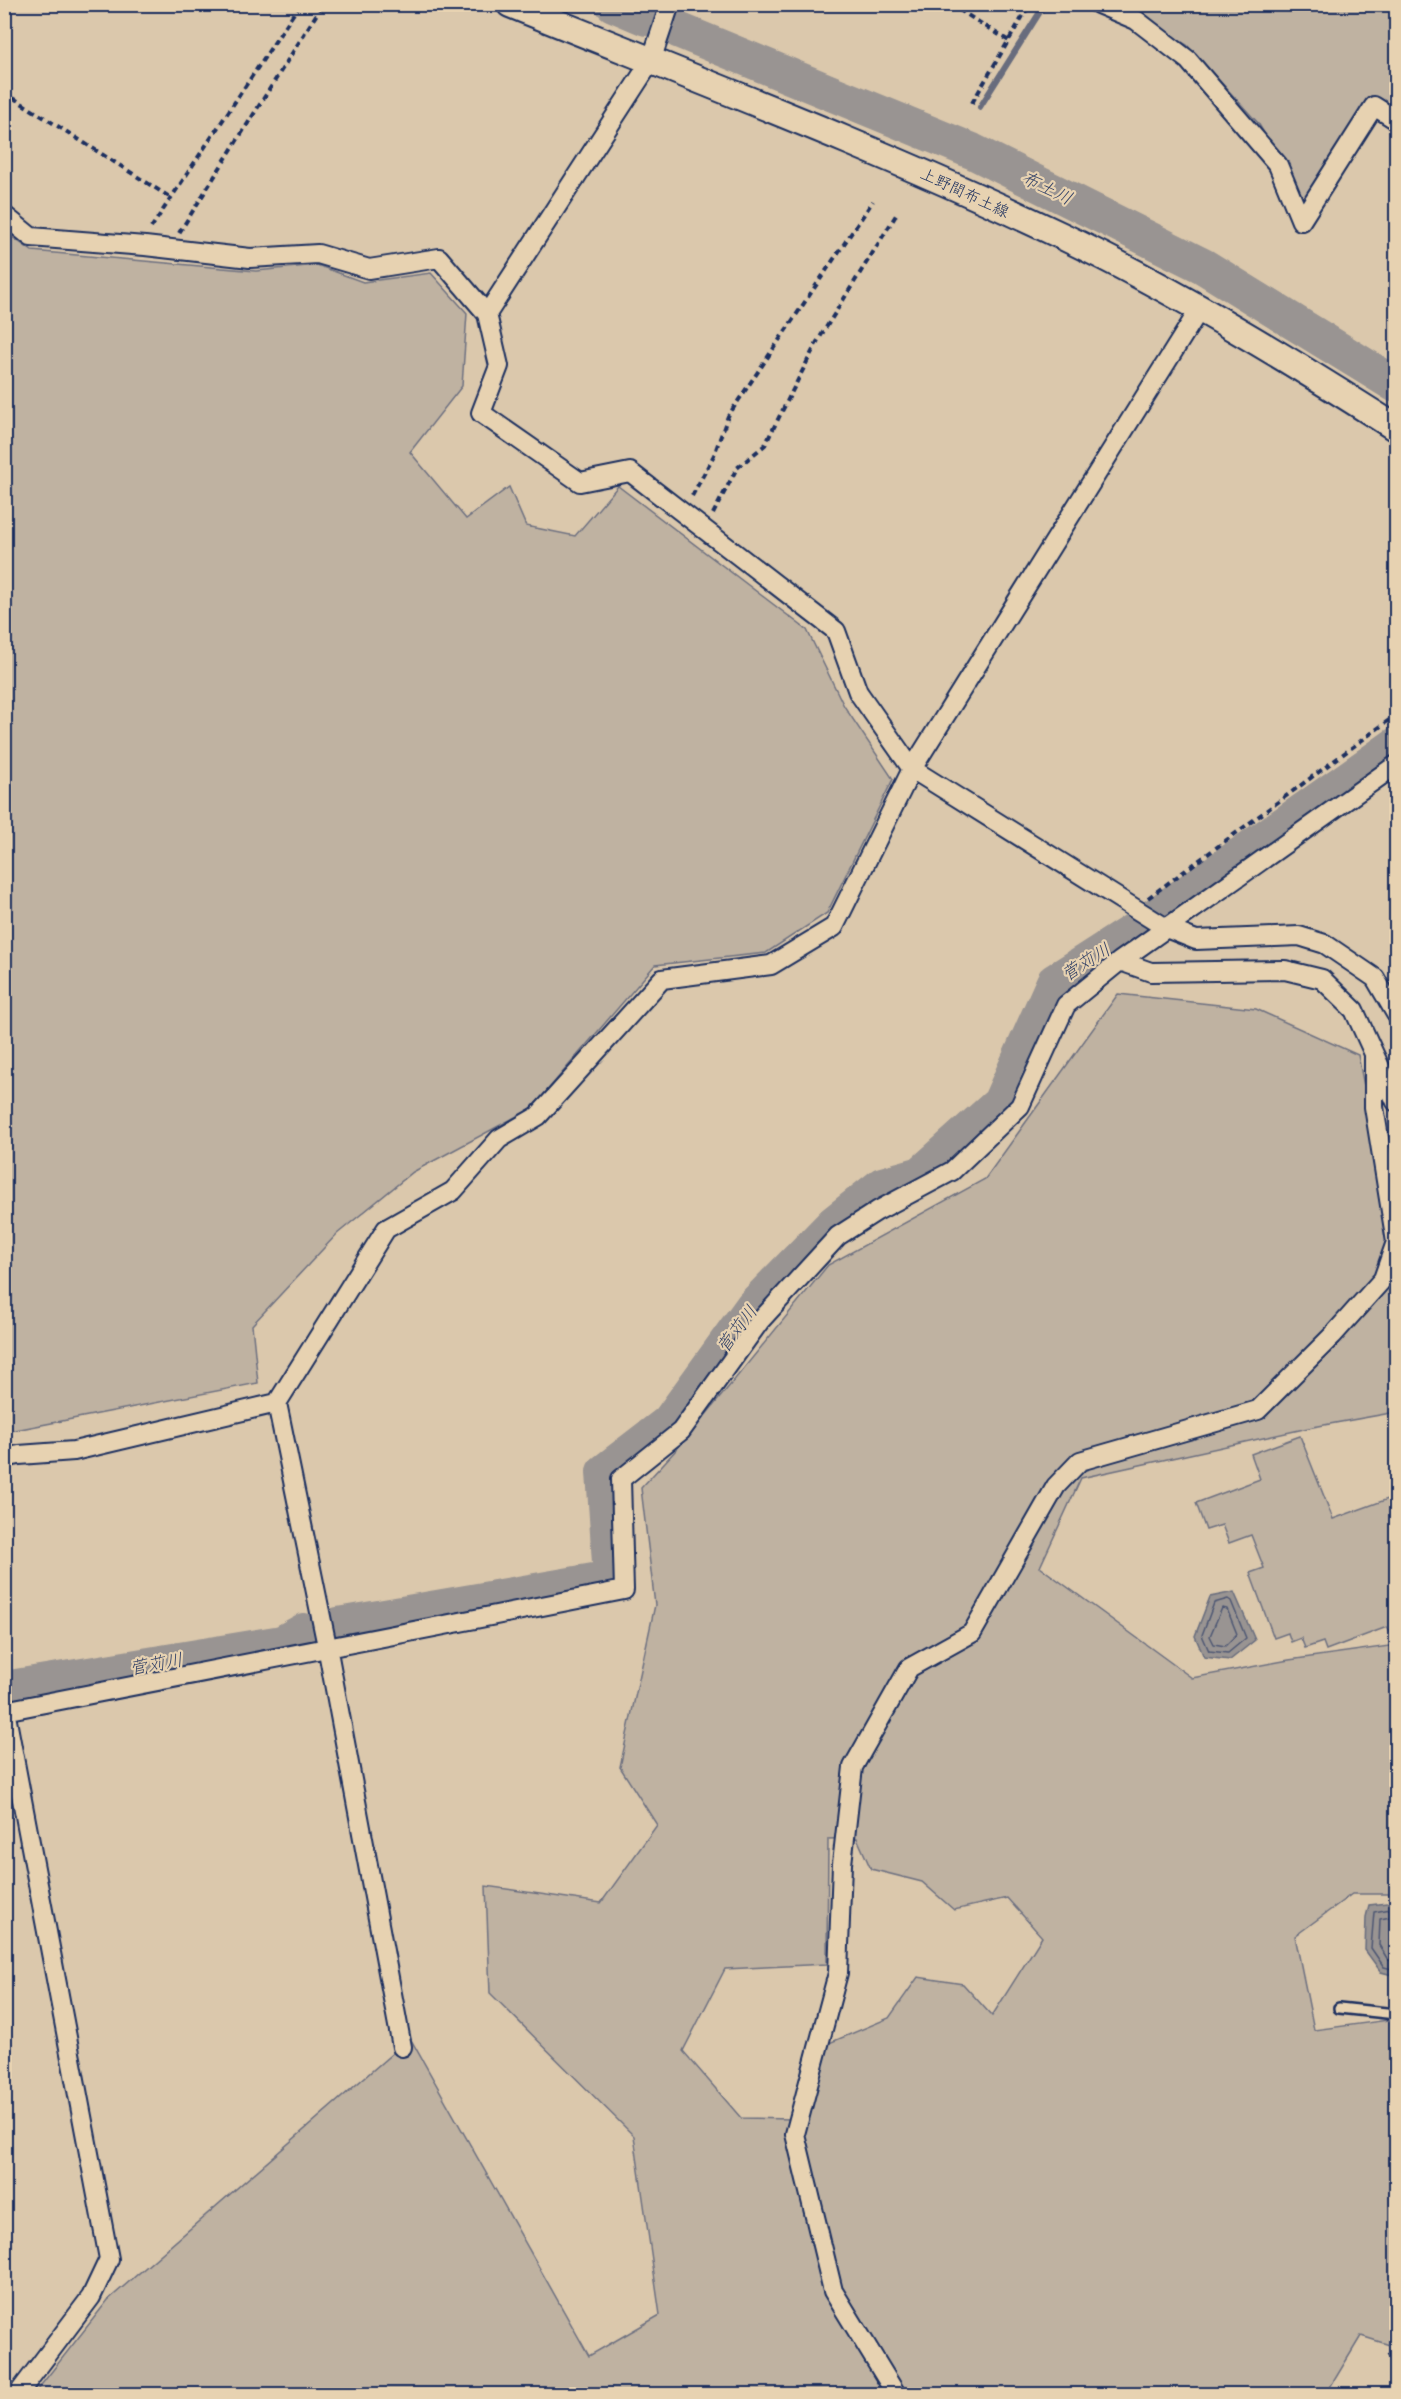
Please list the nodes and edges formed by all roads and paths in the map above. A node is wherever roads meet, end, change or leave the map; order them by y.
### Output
1 (300, 4) edge
2 (322, 4) edge
3 (510, 4) edge
4 (670, 4) edge
5 (950, 4) edge
6 (1030, 4) edge
7 (1098, 4) edge
8 (1009, 41) junction
9 (651, 61) junction
10 (4, 92) edge
11 (972, 103) dead end
12 (1396, 120) edge
13 (171, 198) junction
14 (873, 201) dead end
15 (898, 212) dead end
16 (4, 215) edge
17 (145, 246) junction
18 (169, 248) junction
19 (1201, 307) junction
20 (487, 314) junction
21 (1396, 428) edge
22 (683, 513) junction
23 (704, 530) junction
24 (1396, 715) edge
25 (1396, 765) edge
26 (912, 769) junction
27 (1135, 908) junction
28 (1166, 928) junction
29 (1120, 961) junction
30 (1396, 1014) edge
31 (1374, 1055) junction
32 (1396, 1102) edge
33 (277, 1403) junction
34 (4, 1458) edge
35 (327, 1646) junction
36 (5, 1711) edge
37 (1339, 2008) dead end
38 (1396, 2014) edge
39 (402, 2047) dead end
40 (1388, 2353) dead end
41 (1396, 2361) edge
42 (18, 2394) edge
43 (896, 2394) edge

1 - 13 path
2 - 18 path
3 - 9 main road, 上野間布土線
4 - 9 street
5 - 8 path
6 - 8 path
7 - 12 street
8 - 11 path
9 - 19 main road, 上野間布土線
9 - 20 street
10 - 13 path
13 - 17 path
14 - 22 path
15 - 23 path
16 - 17 street
17 - 18 street
18 - 20 street
19 - 21 main road, 上野間布土線
19 - 26 street
20 - 22 street
22 - 23 street
23 - 26 street
24 - 27 path
25 - 28 street
26 - 27 street
26 - 33 street
27 - 28 street
28 - 29 street
28 - 30 street
29 - 31 street
29 - 35 street
31 - 32 street
31 - 43 street
33 - 34 street
33 - 35 street
35 - 36 street
35 - 39 street
36 - 42 street
37 - 38 lane
40 - 41 path

